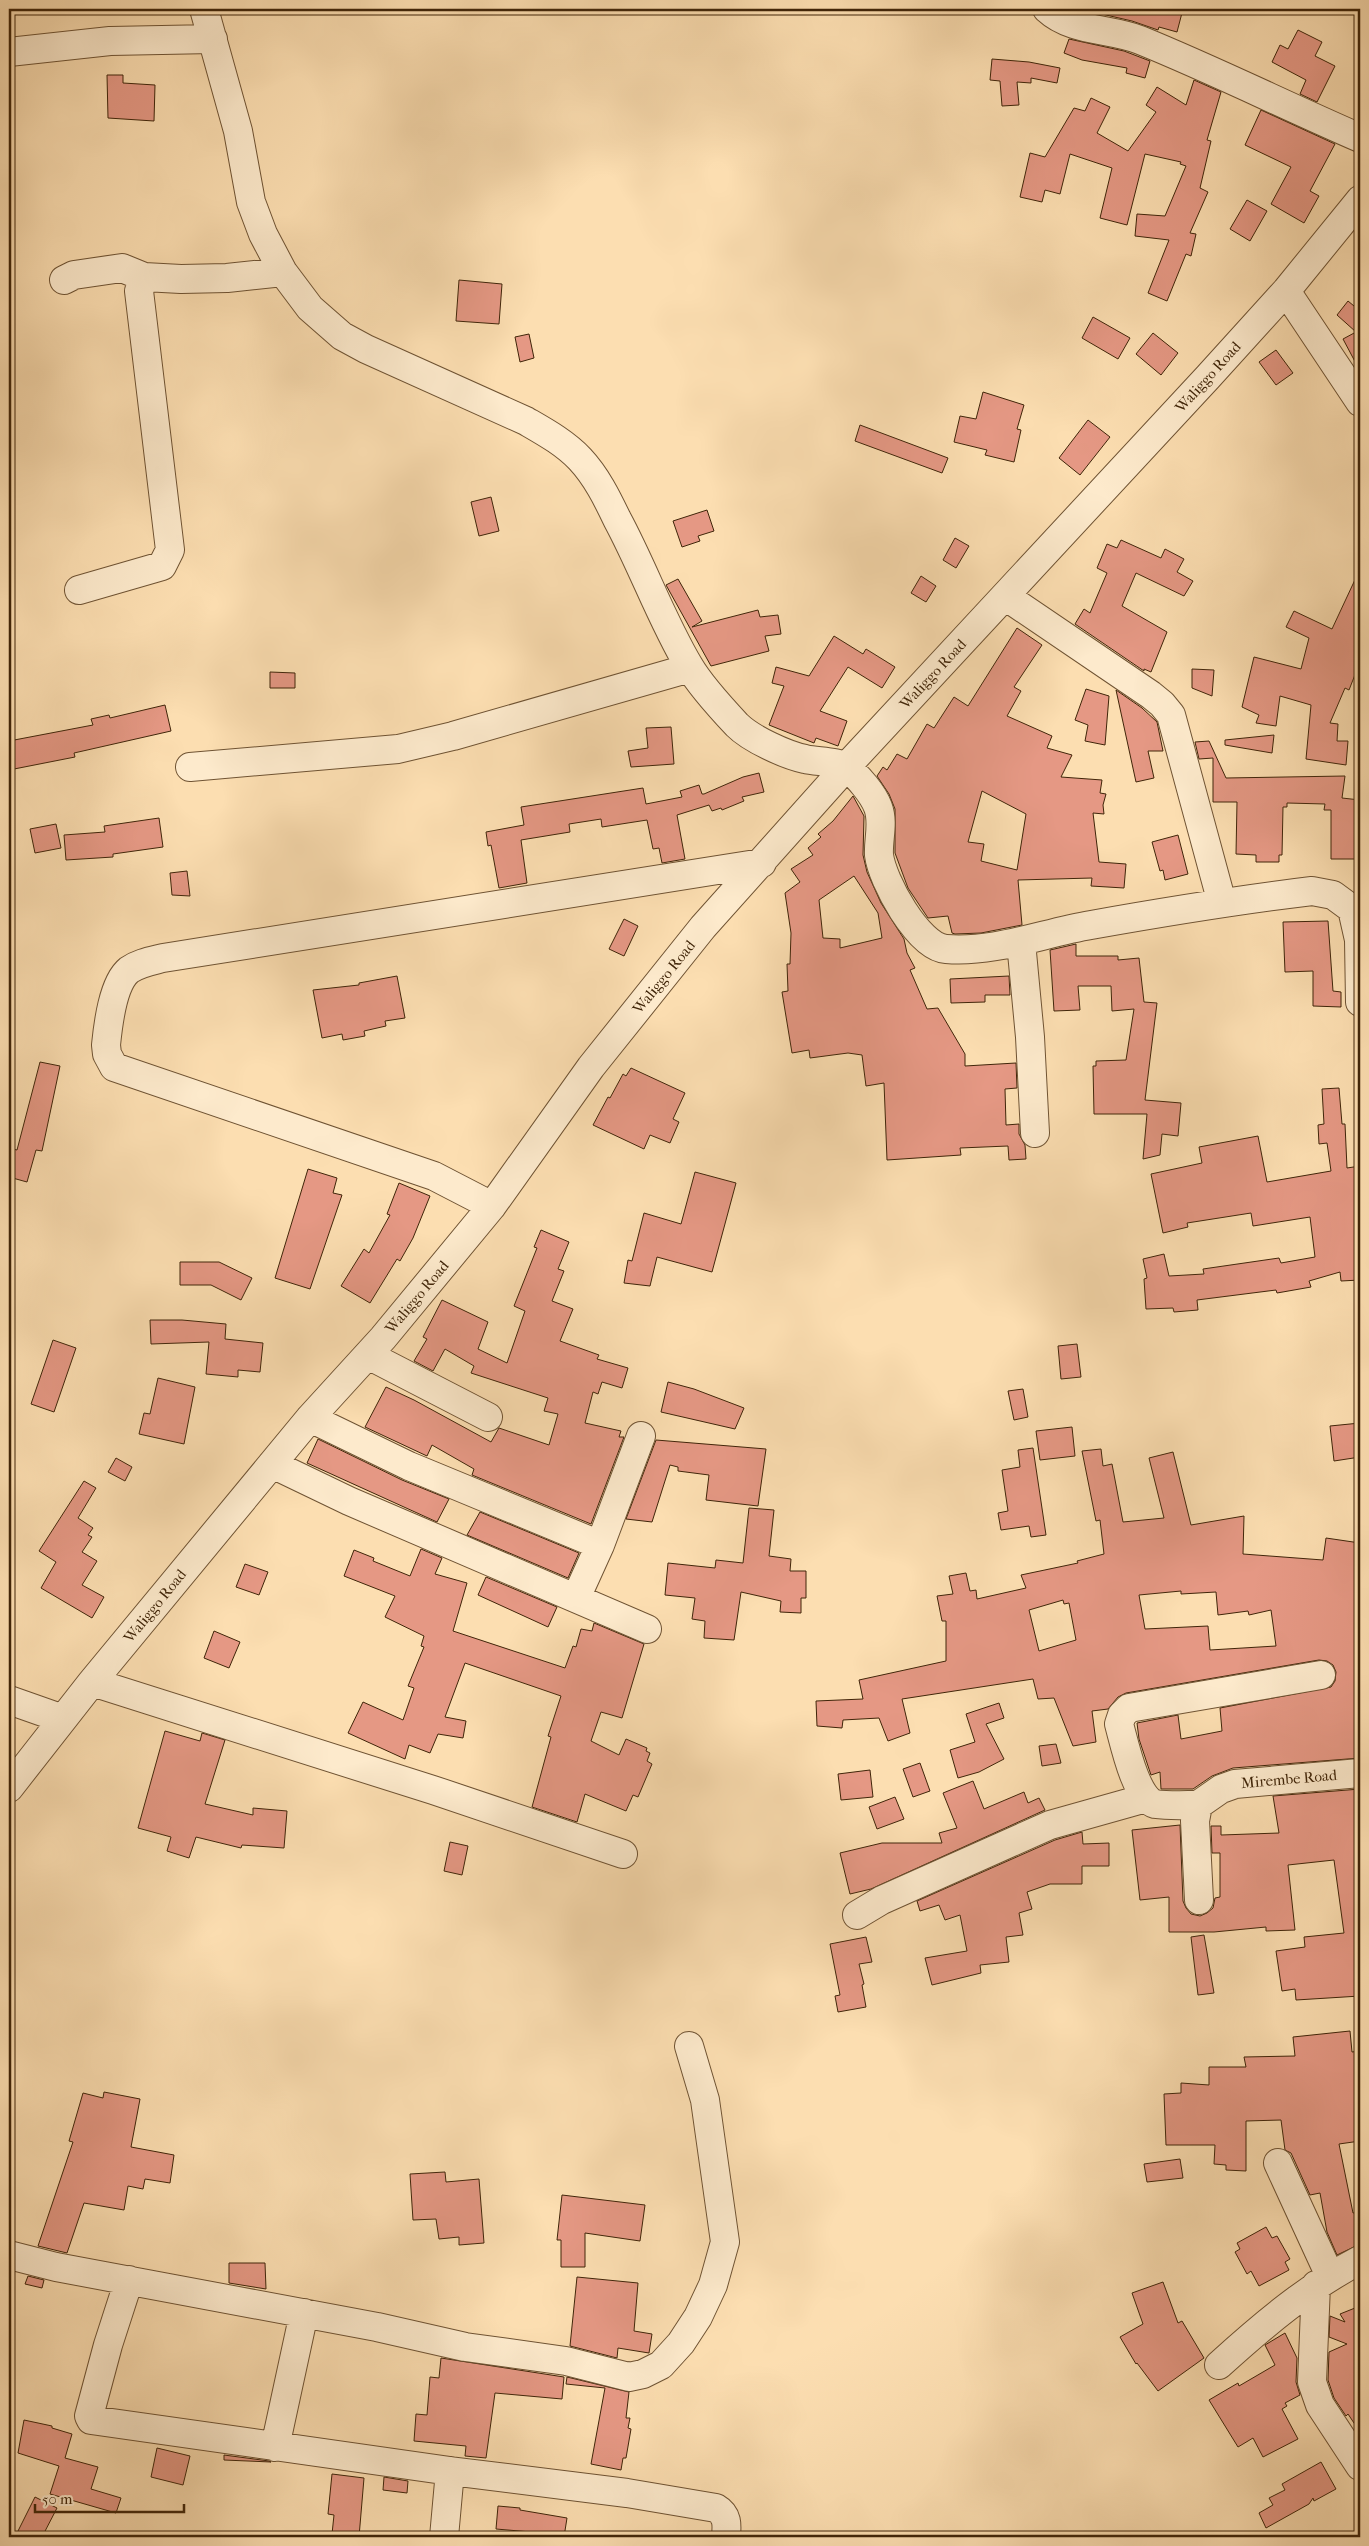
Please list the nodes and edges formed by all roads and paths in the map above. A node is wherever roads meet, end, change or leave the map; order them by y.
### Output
1 (204, 9) edge
2 (1047, 9) edge
3 (213, 39) junction
4 (9, 52) edge
5 (1360, 138) edge
6 (1360, 200) edge
7 (282, 272) junction
8 (144, 277) junction
9 (64, 280) dead end
10 (1286, 291) junction
11 (1360, 402) edge
12 (80, 590) dead end
13 (1005, 596) junction
14 (690, 668) junction
15 (190, 767) dead end
16 (846, 767) junction
17 (762, 863) junction
18 (1222, 904) junction
19 (1021, 942) junction
20 (1360, 1002) edge
21 (1035, 1133) dead end
22 (492, 1206) junction
23 (368, 1355) junction
24 (488, 1417) dead end
25 (310, 1418) junction
26 (640, 1436) dead end
27 (272, 1464) junction
28 (600, 1545) junction
29 (576, 1598) junction
30 (647, 1629) dead end
31 (1321, 1675) dead end
32 (92, 1682) junction
33 (9, 1700) edge
34 (63, 1719) junction
35 (1360, 1773) edge
36 (9, 1788) edge
37 (1146, 1798) junction
38 (1198, 1805) junction
39 (623, 1854) dead end
40 (1199, 1900) dead end
41 (857, 1915) dead end
42 (689, 2046) dead end
43 (1278, 2163) dead end
44 (9, 2255) edge
45 (1360, 2260) edge
46 (129, 2280) junction
47 (1323, 2280) junction
48 (304, 2313) junction
49 (1219, 2365) dead end
50 (275, 2447) junction
51 (1356, 2453) edge
52 (450, 2471) junction
53 (444, 2537) edge
54 (726, 2537) edge

1 - 3 street
2 - 5 street
3 - 4 street
3 - 7 street
6 - 10 street, Waliggo Road
7 - 8 street
7 - 14 street
8 - 9 street
8 - 12 street
10 - 11 street
10 - 13 street, Waliggo Road
13 - 16 street, Waliggo Road
13 - 18 street
14 - 15 street
14 - 16 street
16 - 17 street, Waliggo Road
16 - 19 street
17 - 22 street, Waliggo Road
17 - 22 street
18 - 19 street
18 - 20 street
19 - 21 street
22 - 23 street, Waliggo Road
23 - 24 street
23 - 25 street, Waliggo Road
25 - 27 street, Waliggo Road
25 - 28 street
26 - 28 street
27 - 29 street
27 - 32 street, Waliggo Road
28 - 29 street
29 - 30 street
31 - 37 street
32 - 34 street, Waliggo Road
32 - 39 street
33 - 34 street
34 - 36 street, Waliggo Road
35 - 38 street, Mirembe Road
37 - 38 street
37 - 41 street
38 - 40 street
42 - 48 street
43 - 47 street
44 - 46 street
45 - 47 street
46 - 48 street
46 - 50 street
47 - 49 street
47 - 51 street
48 - 50 street
50 - 52 street
52 - 53 street
52 - 54 street

